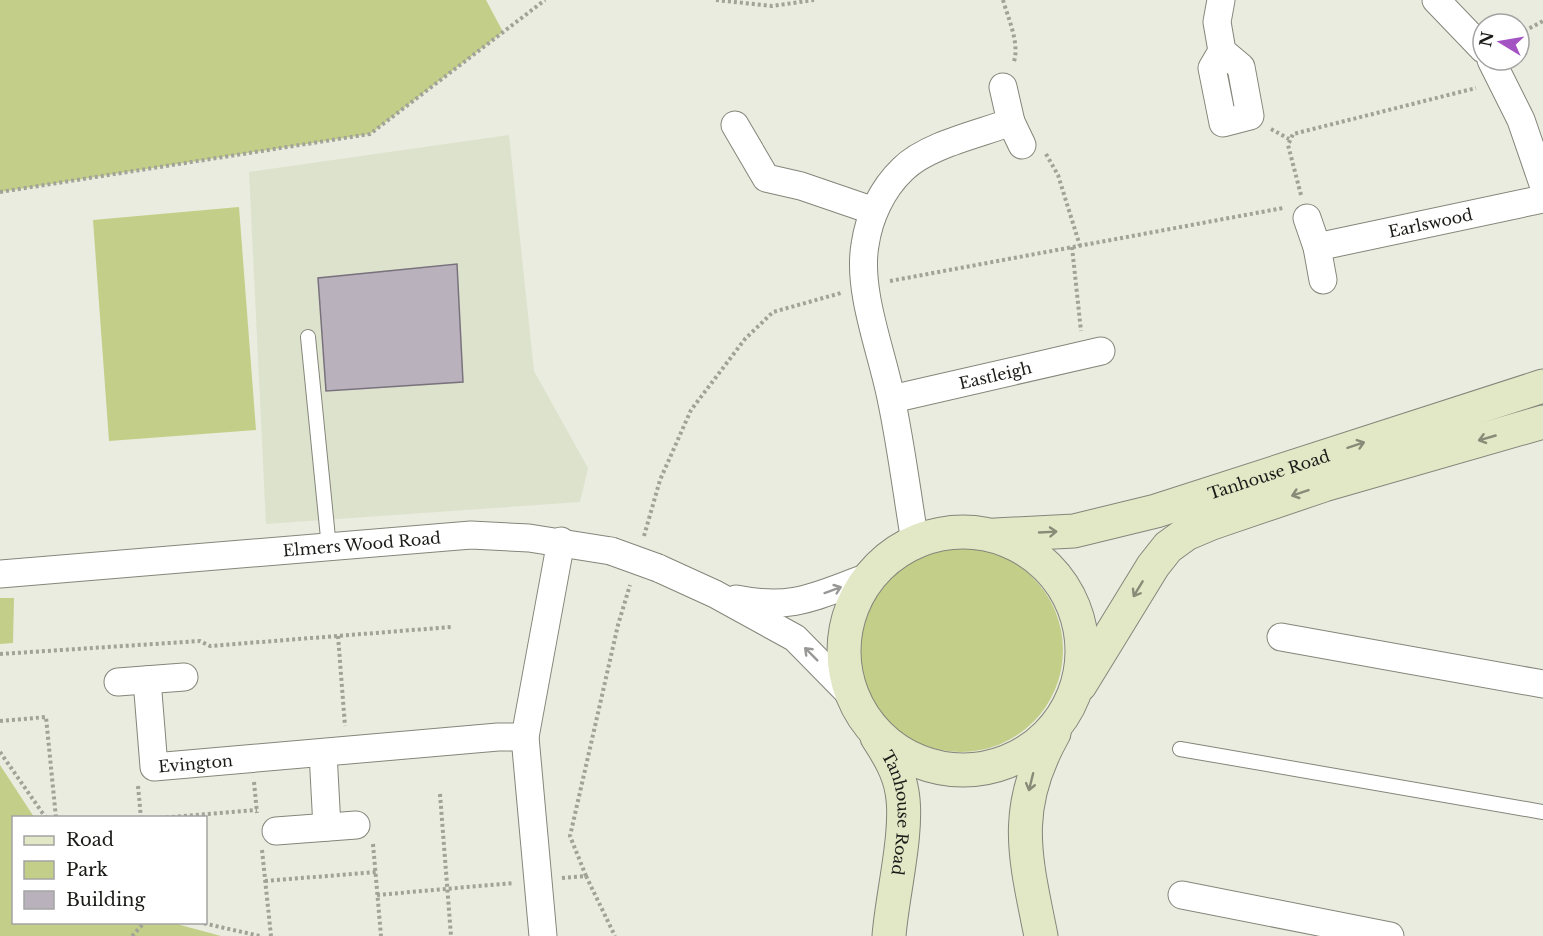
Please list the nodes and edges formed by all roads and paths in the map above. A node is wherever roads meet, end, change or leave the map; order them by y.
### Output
1 (545, 0) edge
2 (716, 0) edge
3 (814, 0) edge
4 (1003, 0) edge
5 (1436, 0) edge
6 (1219, 2) edge
7 (1471, 36) edge
8 (1222, 51) dead end
9 (1491, 72) edge
10 (1498, 72) edge
11 (1003, 87) joint
12 (735, 125) dead end
13 (1017, 134) junction
14 (1543, 184) edge
15 (0, 192) edge
16 (1543, 199) edge
17 (874, 211) junction
18 (1305, 211) junction
19 (1080, 246) junction
20 (1072, 247) junction
21 (1317, 247) junction
22 (1323, 280) dead end
23 (866, 285) junction
24 (308, 337) dead end
25 (1092, 353) joint
26 (1543, 386) edge
27 (892, 399) junction
28 (1543, 422) edge
29 (990, 535) junction
30 (643, 540) dead end
31 (561, 542) junction
32 (915, 542) junction
33 (329, 548) junction
34 (0, 574) edge
35 (871, 576) junction
36 (714, 594) junction
37 (451, 627) dead end
38 (338, 636) junction
39 (1281, 637) dead end
40 (0, 654) edge
41 (184, 677) dead end
42 (147, 680) junction
43 (118, 682) dead end
44 (1543, 684) edge
45 (852, 696) junction
46 (1071, 701) junction
47 (0, 721) edge
48 (873, 730) junction
49 (525, 737) junction
50 (1180, 748) dead end
51 (0, 752) edge
52 (335, 752) junction
53 (440, 794) dead end
54 (257, 810) dead end
55 (1543, 812) edge
56 (45, 816) edge
57 (56, 816) edge
58 (184, 816) edge
59 (327, 827) junction
60 (365, 829) joint
61 (276, 831) dead end
62 (376, 872) junction
63 (586, 876) dead end
64 (265, 882) dead end
65 (1182, 894) dead end
66 (143, 924) edge
67 (207, 924) edge
68 (132, 936) edge
69 (260, 936) edge
70 (381, 936) edge
71 (451, 936) edge
72 (543, 936) edge
73 (615, 936) edge
74 (889, 936) edge
75 (1041, 936) edge
76 (1390, 936) edge

1 - 15 path
2 - 3 path
4 - 11 path
5 - 7 street
6 - 8 street
9 - 18 path
10 - 14 street
11 - 13 street
12 - 17 street
13 - 17 street
13 - 19 path
16 - 21 street, Earlswood
17 - 23 street
18 - 19 path
18 - 21 street
19 - 20 path
20 - 23 path
20 - 25 path
21 - 22 street
23 - 27 street
23 - 30 path
24 - 33 lane
25 - 27 street, Eastleigh
29 -> 26 street, Tanhouse Road
27 - 32 street
28 -> 46 street, Tanhouse Road
29 - 32 street, Tanhouse Road
29 - 46 street
31 - 33 street, Elmers Wood Road
31 - 36 street, Elmers Wood Road, bridge
31 - 49 street
32 - 35 street, Tanhouse Road
33 - 34 street, Elmers Wood Road
36 -> 35 street, Elmers Wood Road
35 - 45 street, Tanhouse Road
45 -> 36 street, Elmers Wood Road
37 - 38 path
38 - 40 path
38 - 52 path
39 - 44 street
41 - 42 street
42 - 43 street
42 - 52 street, Evington
45 - 48 street, Tanhouse Road
46 - 48 street
46 -> 75 street, Tanhouse Road
47 - 57 path
48 - 74 street, Tanhouse Road
49 - 52 street, Evington
49 - 72 street
50 - 55 lane
51 - 56 path
52 - 59 street
53 - 71 path
54 - 58 path
59 - 60 street
59 - 61 street
60 - 62 path
62 - 64 path
62 - 70 path
63 - 73 path
65 - 76 street
66 - 68 path
67 - 69 path

